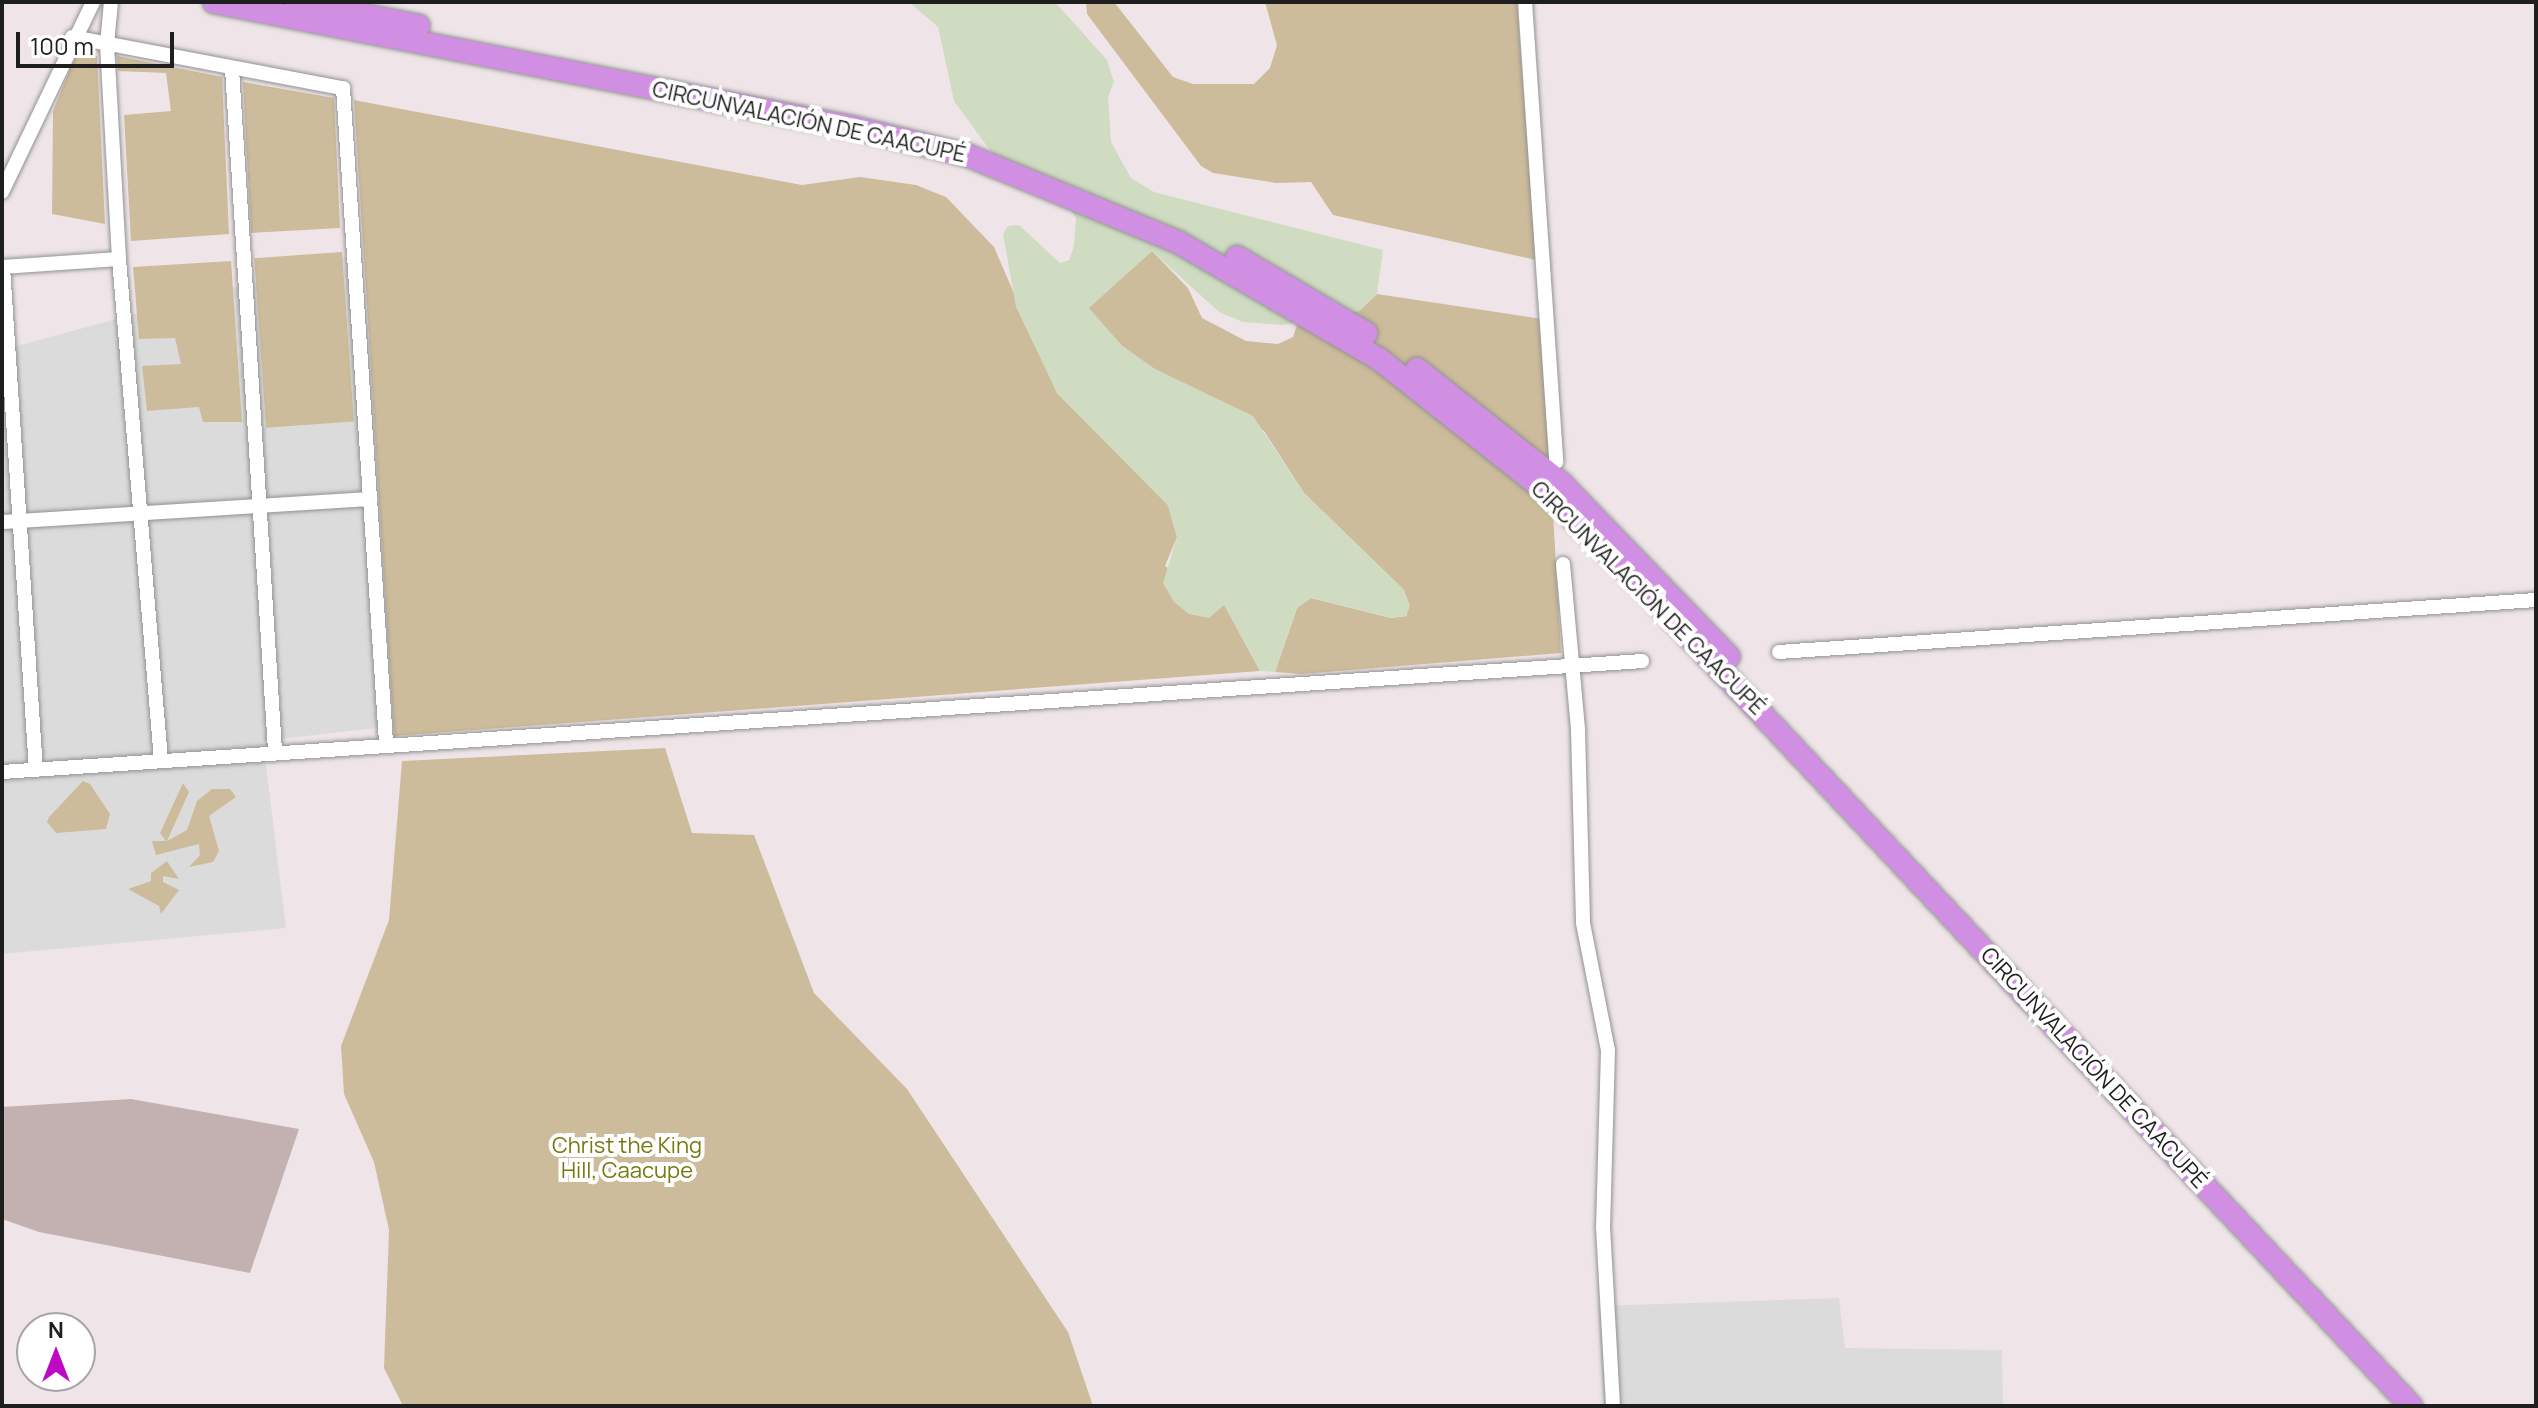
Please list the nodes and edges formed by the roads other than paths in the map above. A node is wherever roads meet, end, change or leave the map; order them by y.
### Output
1 (93, 2) edge
2 (111, 2) edge
3 (214, 2) edge
4 (297, 2) edge
5 (1525, 2) edge
6 (72, 37) junction
7 (107, 44) junction
8 (232, 69) junction
9 (2, 192) edge
10 (119, 259) junction
11 (2, 267) edge
12 (1556, 462) dead end
13 (370, 499) junction
14 (256, 507) junction
15 (141, 514) junction
16 (20, 521) junction
17 (2, 522) edge
18 (1563, 564) dead end
19 (2536, 600) edge
20 (1779, 652) dead end
21 (1642, 661) dead end
22 (1570, 666) junction
23 (386, 743) junction
24 (275, 751) junction
25 (161, 760) junction
26 (36, 770) junction
27 (2, 772) edge
28 (1613, 1406) edge
29 (2411, 1406) edge
30 (2429, 1406) edge

1 - 6 street
2 - 7 street
3 - 29 highway, CIRCUNVALACIÓN DE CAACUPÉ
4 - 30 highway, CIRCUNVALACIÓN DE CAACUPÉ
5 - 12 street
6 - 7 street
6 - 9 street
7 - 8 street
7 - 10 street
8 - 13 street
8 - 14 street
10 - 11 street
10 - 15 street
11 - 16 street
13 - 14 street
13 - 23 street
14 - 15 street
14 - 24 street
15 - 16 street
15 - 25 street
16 - 17 street
16 - 26 street
18 - 22 street
19 - 20 street
21 - 22 street
22 - 23 street
22 - 28 street
23 - 24 street
24 - 25 street
25 - 26 street
26 - 27 street

